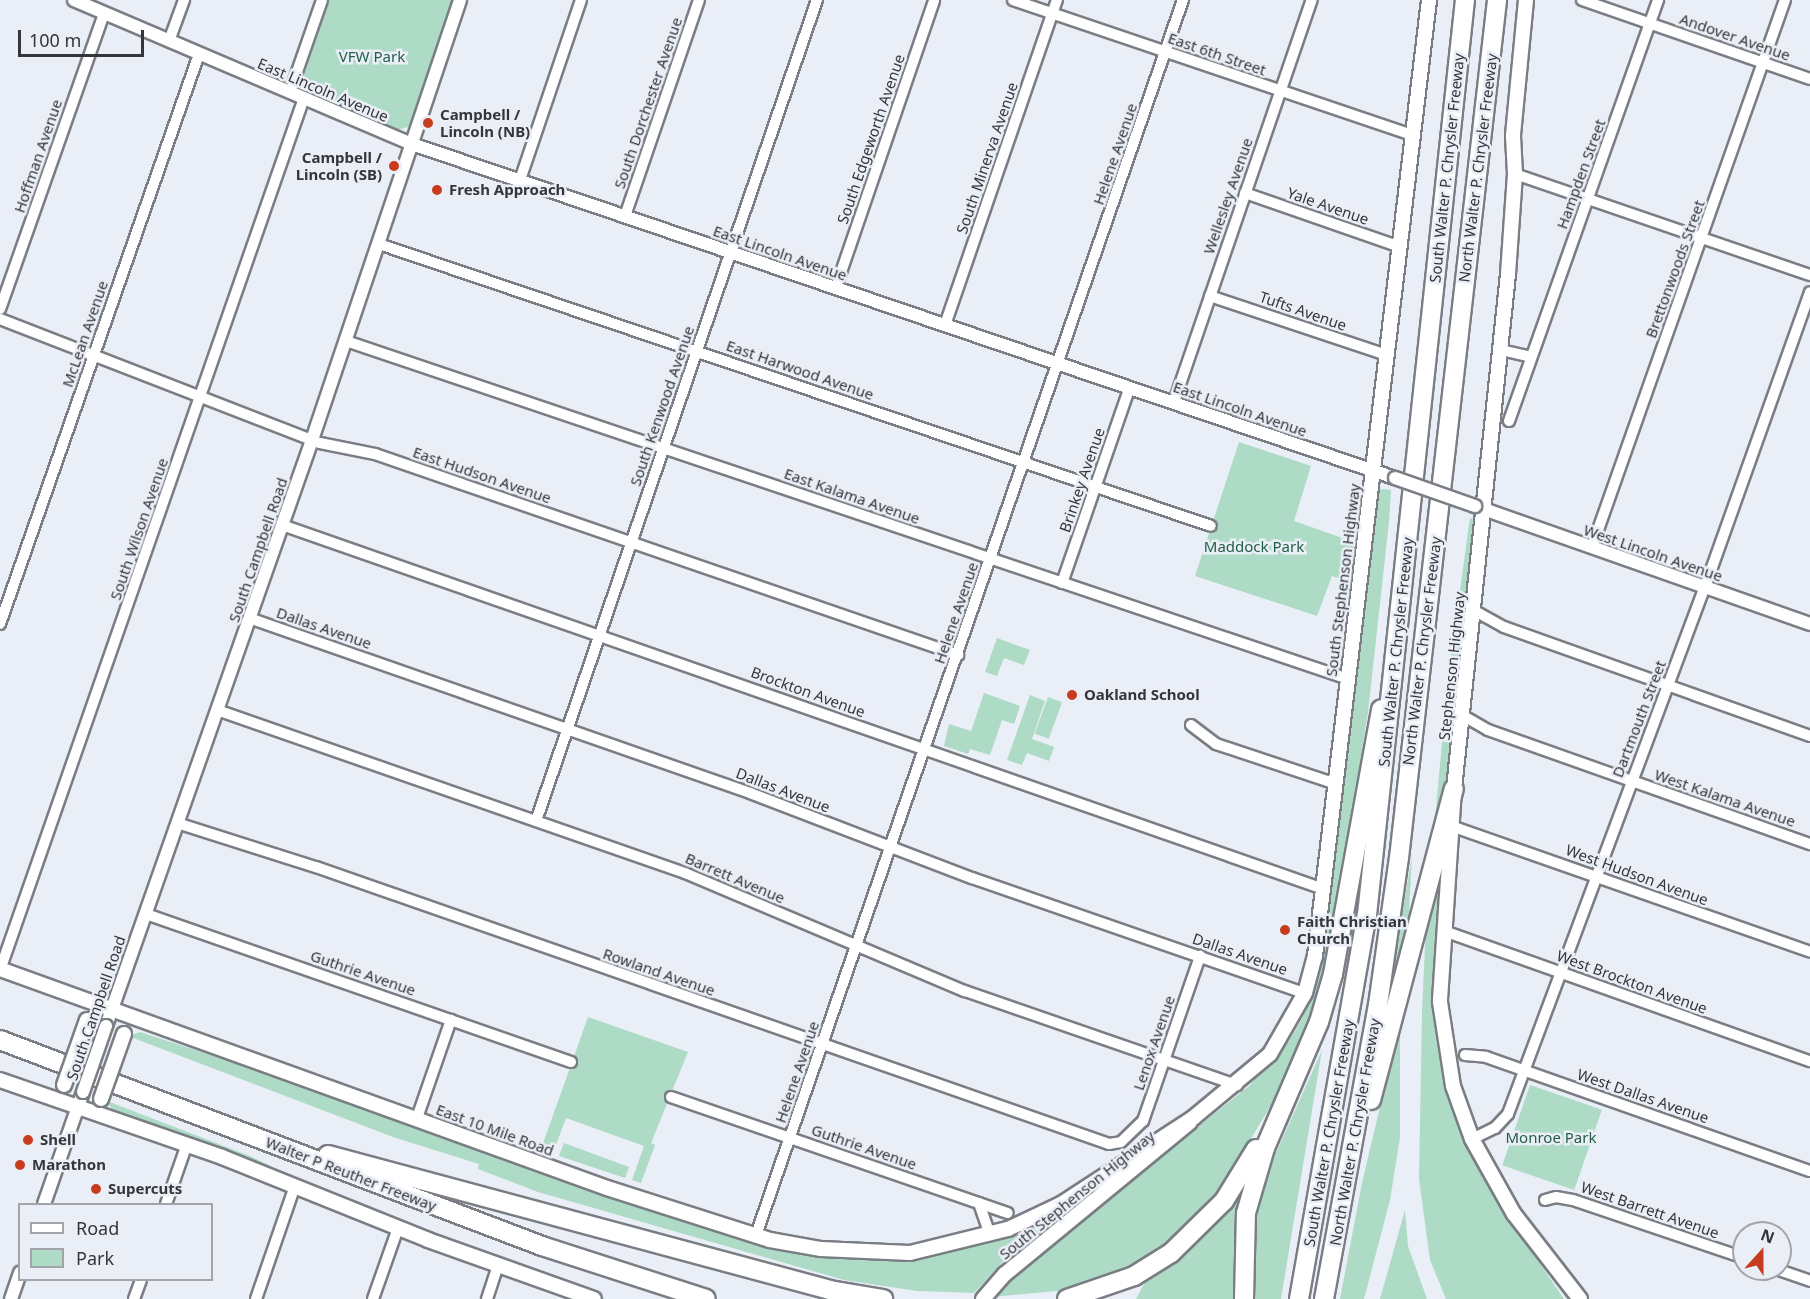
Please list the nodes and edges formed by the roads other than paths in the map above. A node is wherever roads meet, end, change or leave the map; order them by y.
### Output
1 (74, 0) edge
2 (183, 0) edge
3 (321, 0) edge
4 (460, 0) edge
5 (581, 0) edge
6 (699, 0) edge
7 (817, 0) edge
8 (934, 0) edge
9 (1013, 0) edge
10 (1057, 0) edge
11 (1183, 0) edge
12 (1312, 0) edge
13 (1429, 0) edge
14 (1454, 0) edge
15 (1465, 0) edge
16 (1497, 0) edge
17 (1526, 0) edge
18 (1582, 0) edge
19 (1658, 0) edge
20 (1785, 0) edge
21 (104, 13) junction
22 (1053, 13) junction
23 (1651, 24) junction
24 (169, 41) junction
25 (1166, 52) junction
26 (199, 54) junction
27 (1764, 63) junction
28 (1810, 79) edge
29 (1281, 90) junction
30 (290, 92) junction
31 (304, 98) junction
32 (1450, 134) junction
33 (1412, 135) junction
34 (412, 144) junction
35 (1515, 174) junction
36 (520, 180) junction
37 (1245, 193) junction
38 (1589, 197) junction
39 (625, 216) junction
40 (1702, 237) junction
41 (379, 244) junction
42 (1400, 247) junction
43 (731, 252) junction
44 (1810, 275) edge
45 (836, 288) junction
46 (1810, 292) edge
47 (1210, 296) junction
48 (0, 309) edge
49 (0, 319) edge
50 (945, 325) junction
51 (346, 341) junction
52 (1501, 350) junction
53 (696, 351) junction
54 (93, 355) junction
55 (1386, 355) junction
56 (1531, 357) junction
57 (1059, 363) junction
58 (1130, 387) junction
59 (200, 396) junction
60 (1174, 402) junction
61 (1509, 420) dead end
62 (312, 440) junction
63 (664, 448) junction
64 (1024, 462) junction
65 (1373, 470) junction
66 (1095, 486) junction
67 (1480, 508) junction
68 (282, 525) junction
69 (1211, 526) dead end
70 (631, 543) junction
71 (1592, 547) junction
72 (991, 559) junction
73 (1062, 583) junction
74 (1705, 587) junction
75 (1475, 611) junction
76 (249, 618) junction
77 (0, 624) edge
78 (1810, 624) edge
79 (600, 635) junction
80 (1398, 638) junction
81 (958, 655) junction
82 (1348, 679) junction
83 (1668, 685) junction
84 (217, 710) junction
85 (1462, 716) junction
86 (1191, 725) dead end
87 (567, 728) junction
88 (1810, 736) edge
89 (925, 750) junction
90 (1632, 781) junction
91 (1336, 784) junction
92 (1454, 789) junction
93 (536, 821) junction
94 (177, 823) junction
95 (1454, 828) junction
96 (1810, 844) edge
97 (891, 847) junction
98 (1597, 877) junction
99 (1324, 889) junction
100 (146, 914) junction
101 (1444, 932) junction
102 (857, 946) junction
103 (1810, 952) edge
104 (1200, 956) junction
105 (0, 970) edge
106 (1560, 972) junction
107 (1305, 993) junction
108 (77, 1000) junction
109 (111, 1012) junction
110 (451, 1020) junction
111 (0, 1040) edge
112 (823, 1044) junction
113 (227, 1052) junction
114 (1465, 1055) dead end
115 (1164, 1059) junction
116 (1810, 1061) edge
117 (571, 1062) dead end
118 (1524, 1070) junction
119 (0, 1078) edge
120 (1238, 1085) junction
121 (1288, 1096) junction
122 (671, 1097) dead end
123 (77, 1107) junction
124 (111, 1118) junction
125 (417, 1118) junction
126 (1193, 1118) junction
127 (246, 1134) junction
128 (1129, 1135) joint
129 (791, 1138) junction
130 (1472, 1139) junction
131 (187, 1144) junction
132 (1810, 1171) edge
133 (1345, 1185) junction
134 (295, 1186) junction
135 (1545, 1200) dead end
136 (44, 1203) edge
137 (166, 1203) edge
138 (979, 1203) junction
139 (1008, 1214) dead end
140 (398, 1228) junction
141 (756, 1235) junction
142 (990, 1235) junction
143 (1732, 1254) edge
144 (498, 1266) junction
145 (1792, 1275) edge
146 (18, 1279) edge
147 (141, 1281) edge
148 (1810, 1281) edge
149 (11, 1299) edge
150 (134, 1299) edge
151 (256, 1299) edge
152 (373, 1299) edge
153 (486, 1299) edge
154 (594, 1299) edge
155 (706, 1299) edge
156 (884, 1299) edge
157 (983, 1299) edge
158 (1066, 1299) edge
159 (1244, 1299) edge
160 (1299, 1299) edge
161 (1324, 1299) edge
162 (1580, 1299) edge

1 - 21 street, East Lincoln Avenue
2 - 24 street
3 - 30 street
4 - 34 street, South Campbell Road
5 - 36 street
6 - 39 street, South Dorchester Avenue
7 - 43 street, South Kenwood Avenue
8 - 45 street, South Edgeworth Avenue
9 - 22 street, East 6th Street
10 - 22 street, South Minerva Avenue
11 - 25 street, Helene Avenue
12 - 29 street, Wellesley Avenue
13 - 33 main road, South Stephenson Highway
14 - 32 highway
15 - 32 highway, South Walter P. Chrysler Freeway
16 - 133 highway, North Walter P. Chrysler Freeway
17 - 35 main road, Stephenson Highway
18 - 23 street, Andover Avenue
19 - 23 street, Hampden Street
20 - 27 street, Brettonwoods Street
21 - 24 street, East Lincoln Avenue
21 - 48 street, Hoffman Avenue
22 - 25 street, East 6th Street
22 - 50 street, South Minerva Avenue
23 - 27 street, Andover Avenue
23 - 38 street, Hampden Street
24 - 26 street, East Lincoln Avenue
25 - 29 street, East 6th Street
25 - 57 street, Helene Avenue
26 - 30 street, East Lincoln Avenue
26 - 54 street, McLean Avenue
27 - 28 street, Andover Avenue
27 - 40 street, Brettonwoods Street
29 - 33 street, East 6th Street
29 - 37 street, Wellesley Avenue
30 - 31 street, East Lincoln Avenue
31 - 34 street, East Lincoln Avenue
31 - 59 street, South Wilson Avenue
32 - 80 highway, South Walter P. Chrysler Freeway
33 - 42 main road, South Stephenson Highway
34 - 36 street, East Lincoln Avenue
34 - 41 street, South Campbell Road
35 - 38 street
35 - 52 main road, Stephenson Highway
36 - 39 street, East Lincoln Avenue
37 - 42 street, Yale Avenue
37 - 47 street, Wellesley Avenue
38 - 40 street
38 - 56 street, Hampden Street
39 - 43 street, East Lincoln Avenue
40 - 44 street
40 - 71 street, Brettonwoods Street
41 - 51 street, South Campbell Road
41 - 53 street, East Harwood Avenue
42 - 55 main road, South Stephenson Highway
43 - 45 street, East Lincoln Avenue
43 - 53 street, South Kenwood Avenue
45 - 50 street, East Lincoln Avenue
46 - 74 street, Dartmouth Street
47 - 55 street, Tufts Avenue
47 - 60 street, Wellesley Avenue
49 - 54 street, East Hudson Avenue
50 - 57 street, East Lincoln Avenue
51 - 62 street, South Campbell Road
51 - 63 street, East Kalama Avenue
52 - 56 street
52 - 67 main road, Stephenson Highway
53 - 63 street, South Kenwood Avenue
53 - 64 street, East Harwood Avenue
54 - 59 street, East Hudson Avenue
54 - 77 street, McLean Avenue
55 - 65 main road, South Stephenson Highway
56 - 61 street, Hampden Street
57 - 58 street, East Lincoln Avenue
57 - 64 street, Helene Avenue
58 - 60 street, East Lincoln Avenue
58 - 66 street, Brinkey Avenue
59 - 62 street, East Hudson Avenue
59 - 105 street, South Wilson Avenue
60 - 65 street, East Lincoln Avenue
62 - 68 street, South Campbell Road
62 - 70 street, East Hudson Avenue
63 - 70 street, South Kenwood Avenue
63 - 72 street, East Kalama Avenue
64 - 66 street, East Harwood Avenue
64 - 72 street, Helene Avenue
65 - 67 street, East Lincoln Avenue, bridge
65 - 82 main road, South Stephenson Highway
66 - 69 street, East Harwood Avenue
66 - 73 street, Brinkey Avenue
67 - 71 street, West Lincoln Avenue
67 - 75 main road, Stephenson Highway
68 - 76 street, South Campbell Road
68 - 79 street, Brockton Avenue
70 - 79 street, South Kenwood Avenue
70 - 81 street, East Hudson Avenue
71 - 74 street, West Lincoln Avenue
72 - 73 street, East Kalama Avenue
72 - 81 street, Helene Avenue
73 - 82 street, East Kalama Avenue
74 - 78 street, West Lincoln Avenue
74 - 83 street, Dartmouth Street
75 - 83 street
75 - 85 main road, Stephenson Highway
76 - 84 street, South Campbell Road
76 - 87 street, Dallas Avenue
79 - 87 street, South Kenwood Avenue
79 - 89 street, Brockton Avenue
80 - 121 highway
80 - 160 highway, South Walter P. Chrysler Freeway
81 - 89 street, Helene Avenue
82 - 91 main road, South Stephenson Highway
83 - 88 street
83 - 90 street, Dartmouth Street
84 - 93 street, Barrett Avenue
84 - 94 street, South Campbell Road
85 - 90 street, West Kalama Avenue
85 - 92 main road, Stephenson Highway
86 - 91 street
87 - 93 street, South Kenwood Avenue
87 - 97 street, Dallas Avenue
89 - 97 street, Helene Avenue
89 - 99 street, Brockton Avenue
90 - 96 street, West Kalama Avenue
90 - 98 street, Dartmouth Street
91 - 99 main road, South Stephenson Highway
92 - 95 main road, Stephenson Highway
92 - 133 highway
93 - 102 street, Barrett Avenue
94 - 100 street, South Campbell Road
94 - 112 street, Rowland Avenue
95 - 98 street, West Hudson Avenue
95 - 101 main road, Stephenson Highway
97 - 102 street, Helene Avenue
97 - 104 street, Dallas Avenue
98 - 103 street, West Hudson Avenue
98 - 106 street, Dartmouth Street
99 - 107 main road, South Stephenson Highway
100 - 109 street, South Campbell Road
100 - 110 street, Guthrie Avenue
101 - 106 street, West Brockton Avenue
101 - 130 main road, Stephenson Highway
102 - 112 street, Helene Avenue
102 - 115 street, Barrett Avenue
104 - 107 street, Dallas Avenue
104 - 115 street, Lenox Avenue
105 - 108 main road, East 10 Mile Road
106 - 116 street, West Brockton Avenue
106 - 118 street, Dartmouth Street
107 - 120 main road, South Stephenson Highway
108 - 109 main road, East 10 Mile Road
108 - 119 main road, bridge
109 - 113 main road, East 10 Mile Road
109 - 123 street, South Campbell Road, bridge
110 - 117 street, Guthrie Avenue
110 - 125 street
111 - 127 highway, Walter P Reuther Freeway
112 - 128 street, Rowland Avenue
112 - 129 street, Helene Avenue
113 - 124 main road, bridge
113 - 125 main road, East 10 Mile Road
114 - 118 street, West Dallas Avenue
115 - 120 street, Barrett Avenue
115 - 128 street, Lenox Avenue
118 - 130 street, Dartmouth Street
118 - 132 street, West Dallas Avenue
119 - 123 main road
120 - 126 main road, South Stephenson Highway
121 - 158 highway
121 - 159 highway
122 - 129 street, Guthrie Avenue
123 - 124 main road
123 - 136 street, South Campbell Road
124 - 131 main road
125 - 141 main road, East 10 Mile Road
126 - 142 main road, South Stephenson Highway
126 - 157 main road, South Stephenson Highway
127 - 155 highway, Walter P Reuther Freeway
127 - 156 highway
129 - 138 street, Guthrie Avenue
129 - 141 street, Helene Avenue
130 - 162 main road, Stephenson Highway
131 - 134 main road
131 - 137 street
133 - 161 highway, North Walter P. Chrysler Freeway
134 - 140 main road
134 - 151 street
135 - 143 street, West Barrett Avenue
138 - 139 street, Guthrie Avenue
138 - 142 street
140 - 144 main road
140 - 152 street
141 - 142 main road, East 10 Mile Road
144 - 153 street
144 - 154 main road
145 - 148 street
146 - 149 street
147 - 150 street

